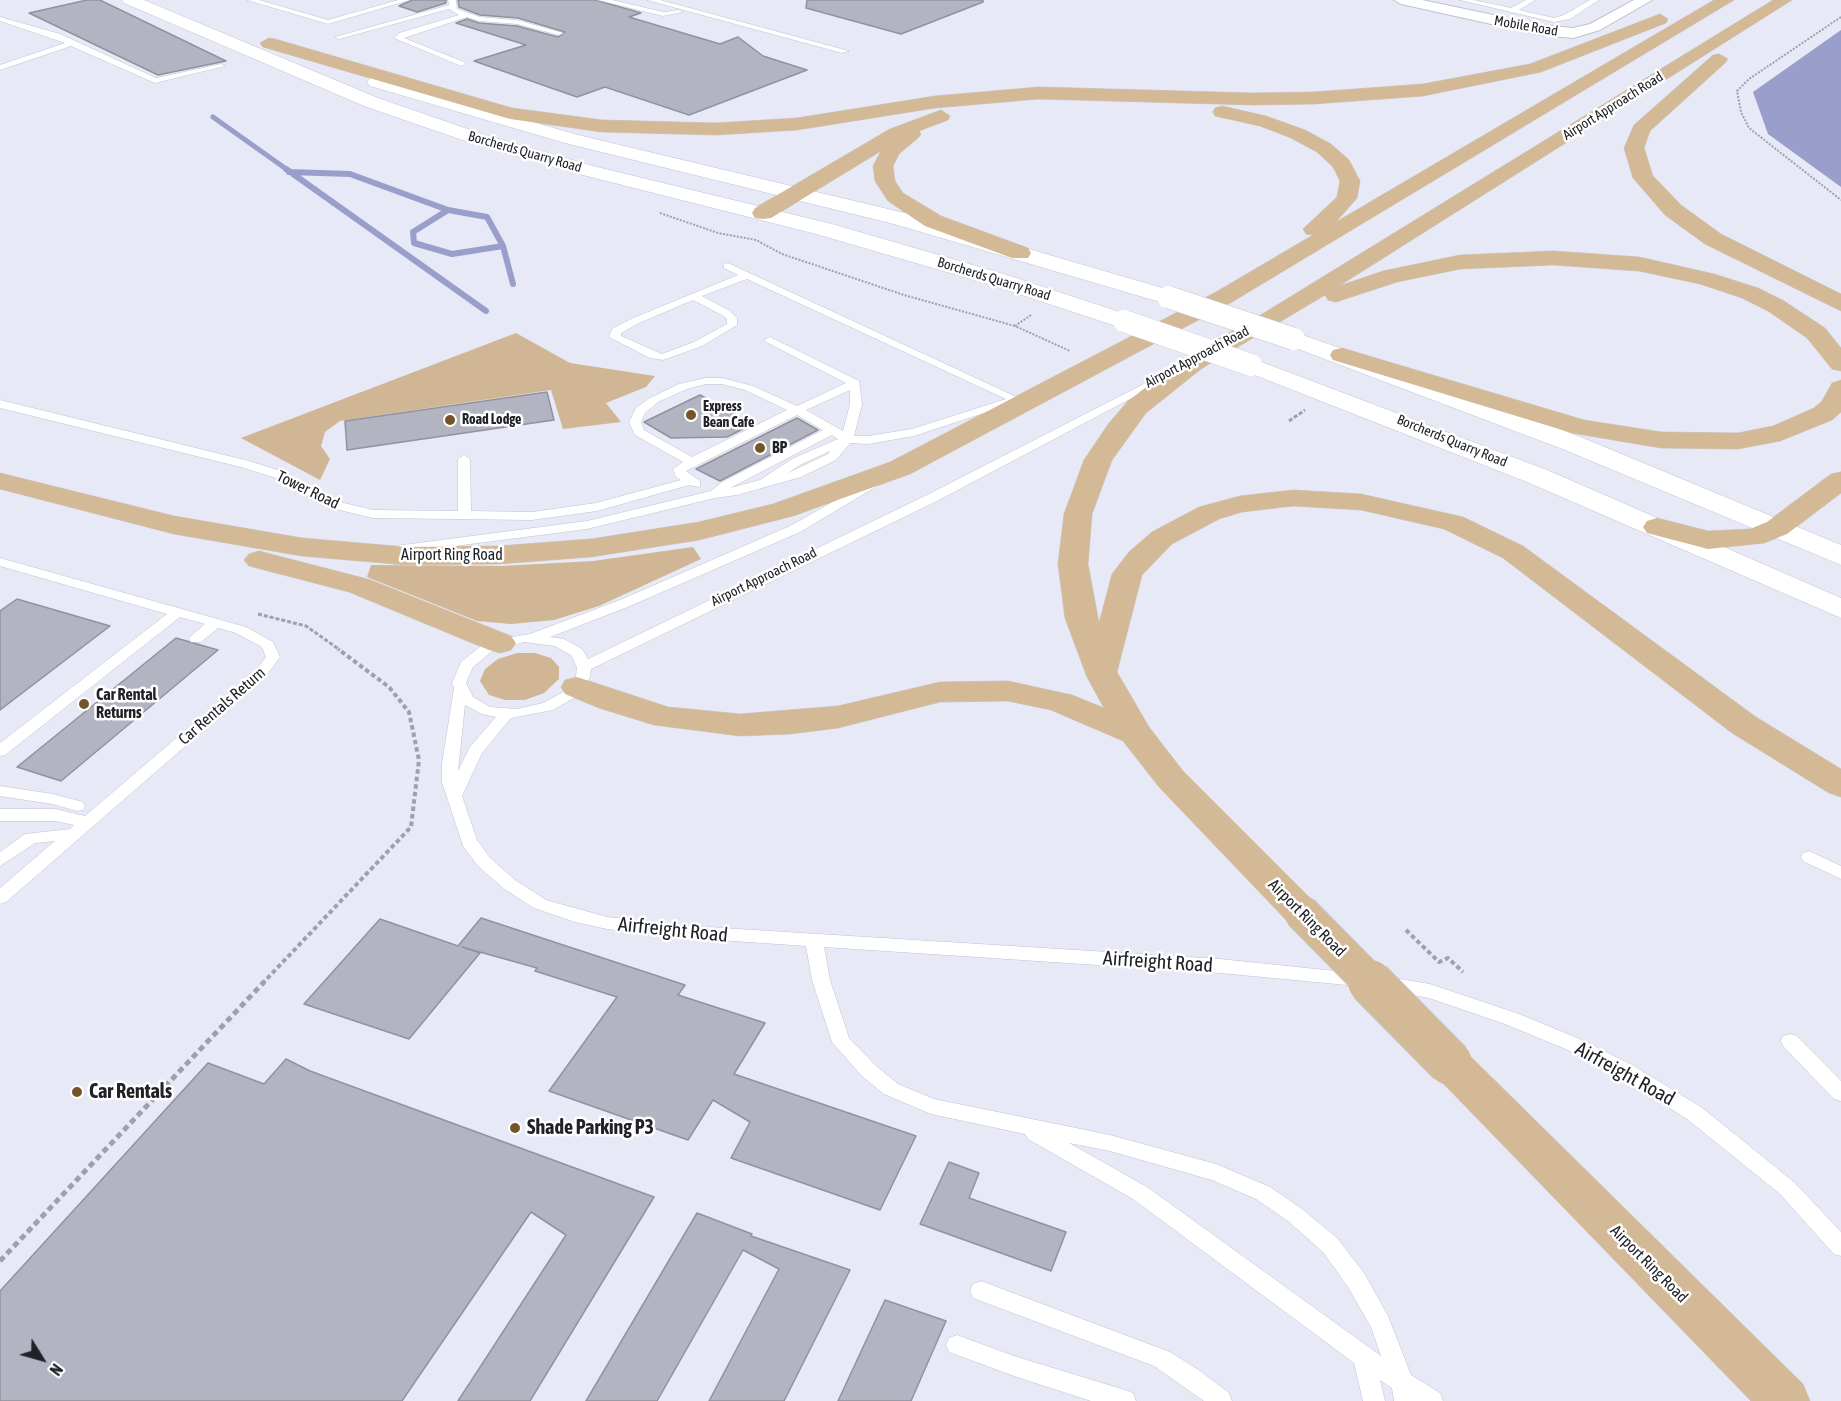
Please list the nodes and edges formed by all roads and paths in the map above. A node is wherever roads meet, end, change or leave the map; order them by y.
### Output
1 (129, 0) edge
2 (168, 0) edge
3 (251, 0) edge
4 (406, 0) edge
5 (602, 0) edge
6 (651, 0) edge
7 (1401, 0) edge
8 (1464, 0) edge
9 (1492, 0) edge
10 (1531, 0) edge
11 (1595, 0) edge
12 (1644, 0) edge
13 (1706, 0) edge
14 (1726, 0) edge
15 (1785, 0) edge
16 (452, 3) edge
17 (1484, 4) junction
18 (687, 9) junction
19 (1512, 11) junction
20 (466, 15) junction
21 (1841, 16) edge
22 (0, 19) edge
23 (560, 33) dead end
24 (339, 37) dead end
25 (71, 43) junction
26 (269, 44) junction
27 (845, 51) dead end
28 (461, 64) dead end
29 (221, 66) dead end
30 (0, 68) edge
31 (999, 96) junction
32 (1050, 104) junction
33 (774, 187) junction
34 (797, 192) junction
35 (1841, 200) edge
36 (751, 210) junction
37 (656, 212) dead end
38 (1020, 253) junction
39 (728, 266) dead end
40 (747, 275) junction
41 (693, 296) junction
42 (1224, 297) junction
43 (1841, 304) edge
44 (1272, 318) junction
45 (1019, 323) dead end
46 (1015, 326) junction
47 (770, 340) dead end
48 (1078, 355) dead end
49 (1342, 355) junction
50 (1192, 364) junction
51 (1841, 364) edge
52 (855, 383) junction
53 (1841, 388) edge
54 (1028, 397) junction
55 (0, 404) edge
56 (797, 410) junction
57 (832, 430) junction
58 (847, 439) junction
59 (464, 459) dead end
60 (692, 462) junction
61 (900, 468) junction
62 (1841, 480) edge
63 (0, 481) edge
64 (691, 481) junction
65 (715, 494) junction
66 (463, 516) junction
67 (174, 525) junction
68 (1657, 527) junction
69 (1777, 528) junction
70 (367, 554) junction
71 (1841, 556) edge
72 (0, 562) edge
73 (1841, 609) edge
74 (250, 612) dead end
75 (177, 613) junction
76 (216, 623) junction
77 (534, 638) junction
78 (196, 639) dead end
79 (500, 643) junction
80 (1102, 670) junction
81 (580, 677) junction
82 (460, 690) junction
83 (506, 714) junction
84 (1135, 733) junction
85 (0, 751) edge
86 (1841, 784) edge
87 (0, 791) edge
88 (454, 797) junction
89 (77, 806) dead end
90 (0, 814) edge
91 (25, 815) junction
92 (87, 822) junction
93 (74, 834) junction
94 (17, 846) junction
95 (1809, 857) dead end
96 (0, 860) edge
97 (1841, 873) edge
98 (0, 898) edge
99 (1406, 930) dead end
100 (814, 941) junction
101 (1463, 972) dead end
102 (1790, 1041) dead end
103 (1841, 1093) edge
104 (1025, 1127) junction
105 (1841, 1247) edge
106 (0, 1261) edge
107 (981, 1291) dead end
108 (957, 1345) dead end
109 (1364, 1357) junction
110 (1404, 1393) edge
111 (1125, 1401) edge
112 (1221, 1401) edge
113 (1374, 1401) edge
114 (1432, 1401) edge
115 (1785, 1401) edge

1 - 36 main road, Borcherds Quarry Road
2 - 26 main road, Borcherds Quarry Road
3 - 4 lane
5 - 18 lane
6 - 18 lane
7 - 12 street, Mobile Road
8 - 17 lane
9 - 17 lane
10 - 19 lane
11 - 19 lane
13 - 31 main road
14 - 42 main road, Airport Approach Road
15 - 43 main road
15 - 44 main road, Airport Approach Road
16 - 20 lane
16 - 24 lane
17 - 19 lane
18 - 27 lane
20 - 23 lane
20 - 28 lane
21 - 35 path
22 - 25 lane
25 - 29 lane
25 - 30 lane
26 - 31 main road
26 - 33 main road, Borcherds Quarry Road
31 - 33 main road
32 - 34 main road
32 - 38 main road
32 - 42 main road
33 - 34 main road, Borcherds Quarry Road
33 - 36 main road
34 - 36 main road
34 - 38 main road, Borcherds Quarry Road
36 - 68 main road, Borcherds Quarry Road, bridge
37 - 46 path
38 - 49 main road, Borcherds Quarry Road, bridge
39 - 40 lane
40 - 41 lane
40 - 54 lane
41 - 41 lane
42 - 54 main road, Airport Approach Road
44 - 50 main road, Airport Approach Road
44 - 51 main road
45 - 46 path
46 - 48 path
47 - 52 lane
49 - 53 main road
49 - 69 main road, Borcherds Quarry Road
50 - 80 main road, Airport Ring Road
50 - 81 lane, Airport Approach Road
52 - 56 lane
52 - 58 lane
54 - 58 lane
54 - 61 main road, Airport Approach Road
55 - 66 lane, Tower Road
56 - 57 lane
56 - 60 lane
56 - 60 lane
57 - 58 lane
57 - 65 lane
58 - 65 lane
59 - 66 lane
60 - 64 lane
61 - 70 main road, Airport Ring Road
61 - 77 lane, Airport Approach Road
62 - 69 main road
63 - 67 main road, Airport Ring Road
64 - 65 lane
64 - 66 lane, Tower Road
65 - 70 lane
67 - 70 main road, Airport Ring Road
67 - 79 main road
68 - 69 main road
68 - 73 main road, Borcherds Quarry Road
69 - 71 main road, Borcherds Quarry Road
72 - 75 lane, Car Rentals Return
74 - 106 path
75 - 76 lane, Car Rentals Return
75 - 85 lane
76 - 78 lane
76 - 92 lane, Car Rentals Return
77 - 79 lane
77 - 81 lane
79 - 82 lane
80 - 84 main road, Airport Ring Road
80 - 86 main road
81 - 83 lane
81 - 84 main road
82 - 83 lane
82 - 88 lane, Airfreight Road
83 - 88 lane
84 - 115 main road, Airport Ring Road, bridge
87 - 89 lane
88 - 100 lane, Airfreight Road
90 - 91 lane
91 - 92 lane
91 - 94 lane
92 - 93 lane, Car Rentals Return
93 - 94 lane
93 - 98 lane, Car Rentals Return
94 - 96 lane
95 - 97 lane
99 - 101 path
100 - 104 lane
100 - 105 lane, Airfreight Road
102 - 103 lane
104 - 109 lane
104 - 110 lane
107 - 112 lane
108 - 111 lane
109 - 110 lane
109 - 113 lane
110 - 114 lane

